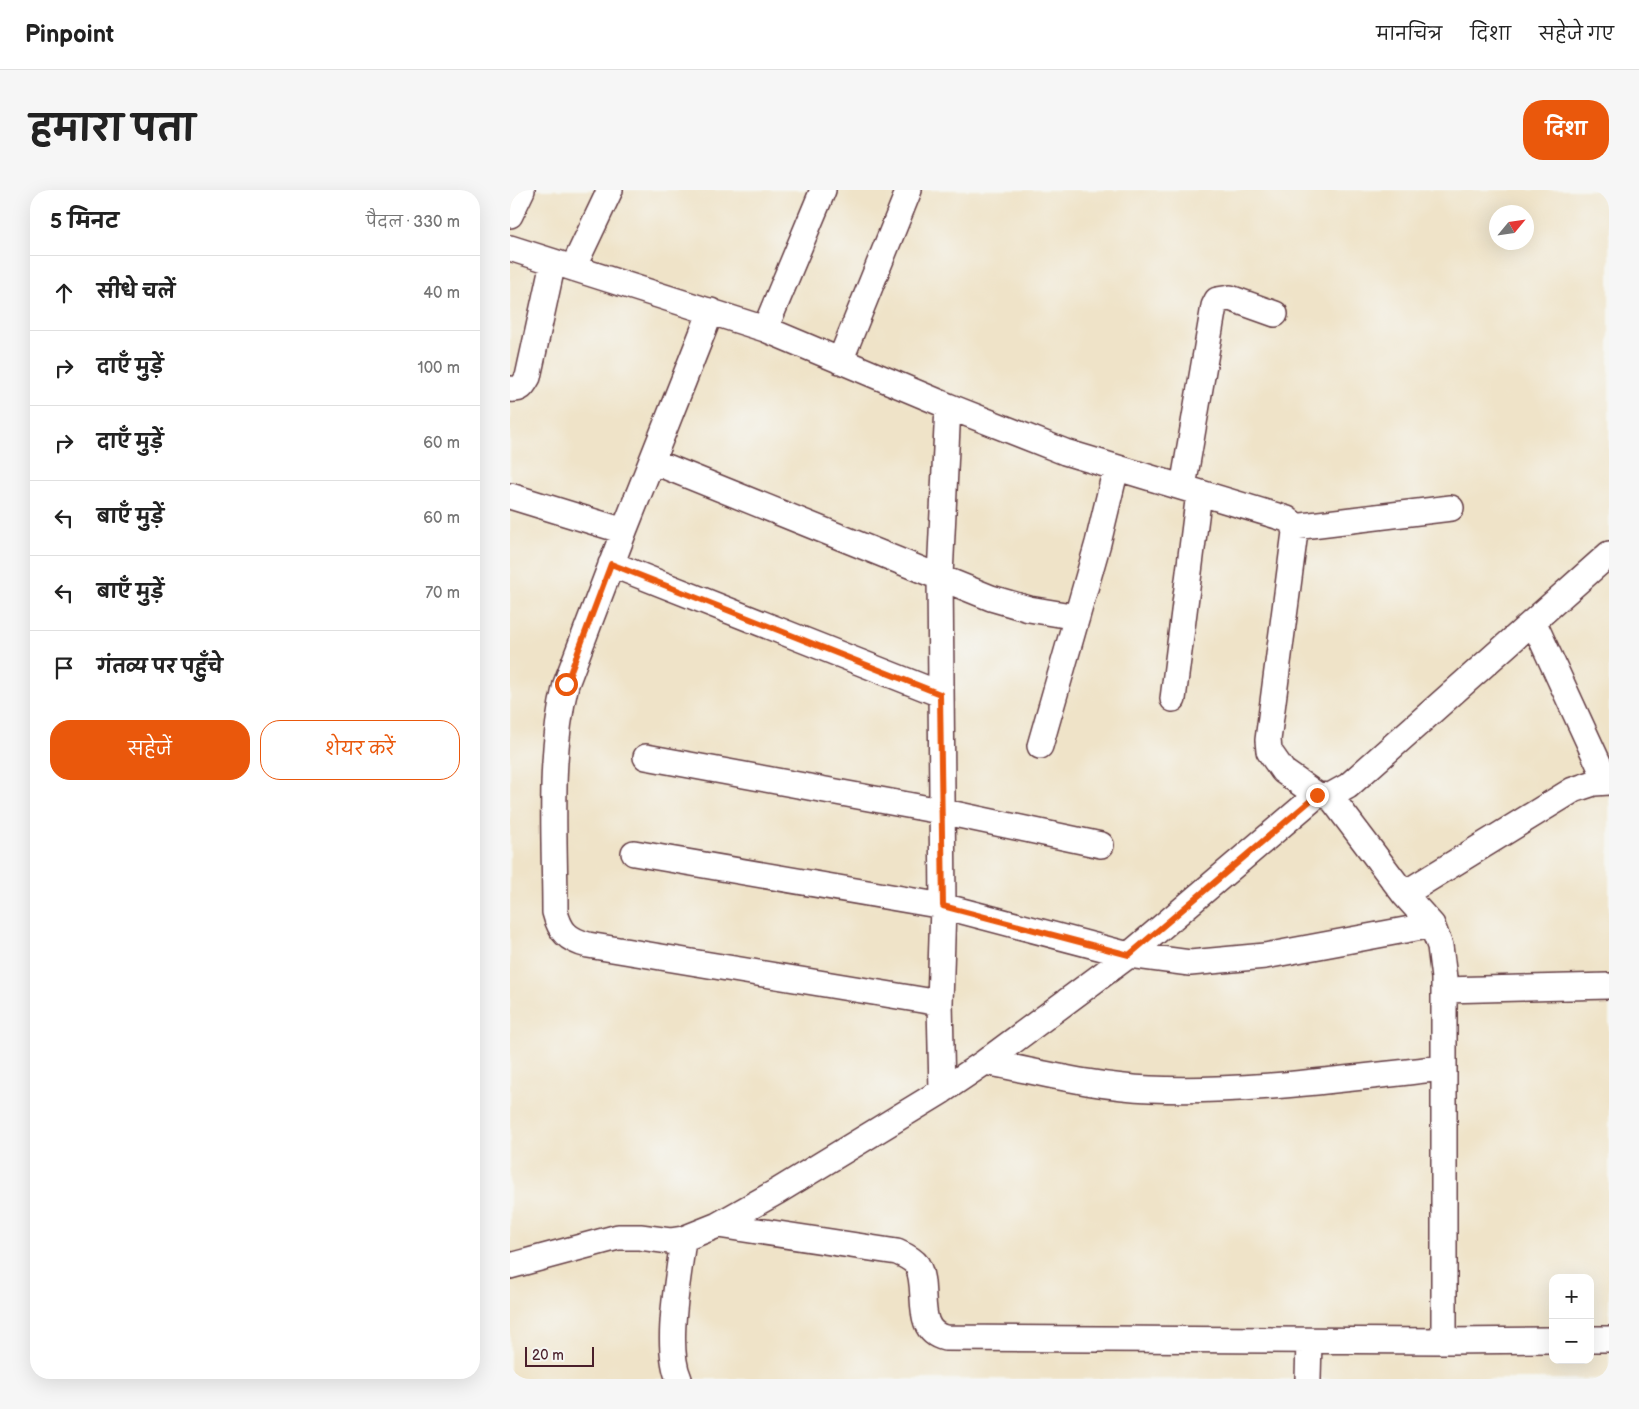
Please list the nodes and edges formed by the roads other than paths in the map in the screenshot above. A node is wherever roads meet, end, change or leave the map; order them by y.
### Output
1 (522, 190) edge
2 (610, 190) edge
3 (823, 190) edge
4 (909, 190) edge
5 (510, 215) edge
6 (510, 248) edge
7 (563, 265) junction
8 (711, 311) junction
9 (1275, 314) dead end
10 (765, 329) junction
11 (840, 361) junction
12 (510, 389) edge
13 (948, 406) junction
14 (652, 462) junction
15 (1116, 468) junction
16 (1191, 490) junction
17 (510, 496) edge
18 (1451, 508) dead end
19 (1294, 527) junction
20 (624, 531) junction
21 (1609, 554) edge
22 (611, 564) junction
23 (940, 576) junction
24 (1077, 617) junction
25 (1534, 623) junction
26 (940, 694) junction
27 (1173, 699) dead end
28 (1040, 746) dead end
29 (646, 757) dead end
30 (1608, 782) edge
31 (1323, 795) junction
32 (940, 811) junction
33 (1101, 845) dead end
34 (634, 853) dead end
35 (1404, 894) junction
36 (943, 906) junction
37 (1432, 925) junction
38 (1129, 955) junction
39 (1609, 986) edge
40 (1444, 990) junction
41 (940, 1003) junction
42 (985, 1062) junction
43 (1444, 1068) junction
44 (942, 1092) junction
45 (718, 1225) junction
46 (683, 1239) junction
47 (510, 1266) edge
48 (1609, 1338) edge
49 (1594, 1339) edge
50 (1309, 1340) junction
51 (1549, 1340) edge
52 (1444, 1341) junction
53 (680, 1379) edge
54 (1308, 1379) edge

1 - 5 street
2 - 7 street
3 - 10 street
4 - 11 street
6 - 7 street
7 - 8 street
7 - 12 street
8 - 10 street
8 - 14 street
9 - 16 street
10 - 11 street
11 - 13 street
13 - 15 street
13 - 23 street
14 - 20 street
14 - 23 street
15 - 16 street
15 - 24 street
16 - 19 street
16 - 27 street
17 - 20 street
18 - 19 street
19 - 31 street
20 - 22 street
21 - 25 street
22 - 26 street
22 - 41 street
23 - 24 street
23 - 26 street
24 - 28 street
25 - 30 street
25 - 31 street
26 - 32 street
29 - 32 street
30 - 35 street
31 - 35 street
31 - 38 street
32 - 33 street
32 - 36 street
34 - 36 street
35 - 37 street
36 - 38 street
36 - 41 street
37 - 38 street
37 - 40 street
38 - 42 street
39 - 40 street
40 - 43 street
41 - 44 street
42 - 43 street
42 - 44 street
43 - 52 street
44 - 45 street
45 - 46 street
45 - 50 street
46 - 47 street
46 - 53 street
48 - 49 street
50 - 52 street
50 - 54 street
51 - 52 street

